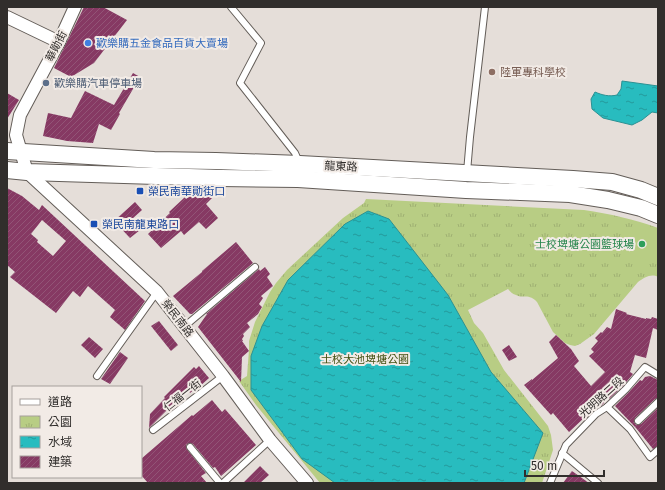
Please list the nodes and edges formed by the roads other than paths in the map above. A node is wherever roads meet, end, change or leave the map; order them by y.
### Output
1 (75, 7) edge
2 (231, 7) edge
3 (485, 7) edge
4 (7, 17) edge
5 (59, 42) junction
6 (14, 151) edge
7 (7, 170) edge
8 (27, 172) junction
9 (299, 172) junction
10 (467, 172) junction
11 (612, 182) junction
12 (658, 197) edge
13 (608, 200) junction
14 (658, 215) edge
15 (255, 267) dead end
16 (157, 292) junction
17 (185, 326) junction
18 (658, 375) edge
19 (97, 376) dead end
20 (223, 376) junction
21 (658, 402) edge
22 (607, 407) junction
23 (638, 421) dead end
24 (153, 430) dead end
25 (270, 440) junction
26 (190, 447) dead end
27 (658, 450) edge
28 (562, 453) junction
29 (221, 483) edge
30 (307, 483) edge
31 (550, 483) edge
32 (598, 483) edge

1 - 5 street, 華勛街
2 - 9 lane
3 - 10 lane
4 - 5 street
5 - 6 street, 華勛街
6 - 8 street
6 - 9 street, 龍東路
7 - 8 street
8 - 9 street, 龍東路
8 - 16 street, 榮民南路
9 - 10 street, 龍東路
9 - 13 street, 龍東路
10 - 11 street, 龍東路
11 - 12 street, 龍東路
11 - 13 street
13 - 14 street, 龍東路
15 - 17 lane
16 - 17 street, 榮民南路
16 - 19 lane
17 - 20 street, 榮民南路
18 - 22 lane, 光明路二段
20 - 24 lane, 仁福一街
20 - 25 street, 榮民南路
21 - 23 lane
22 - 27 lane
22 - 28 lane, 光明路二段
25 - 29 lane
25 - 30 street, 榮民南路
26 - 29 lane
28 - 31 lane, 光明路二段
28 - 32 lane

